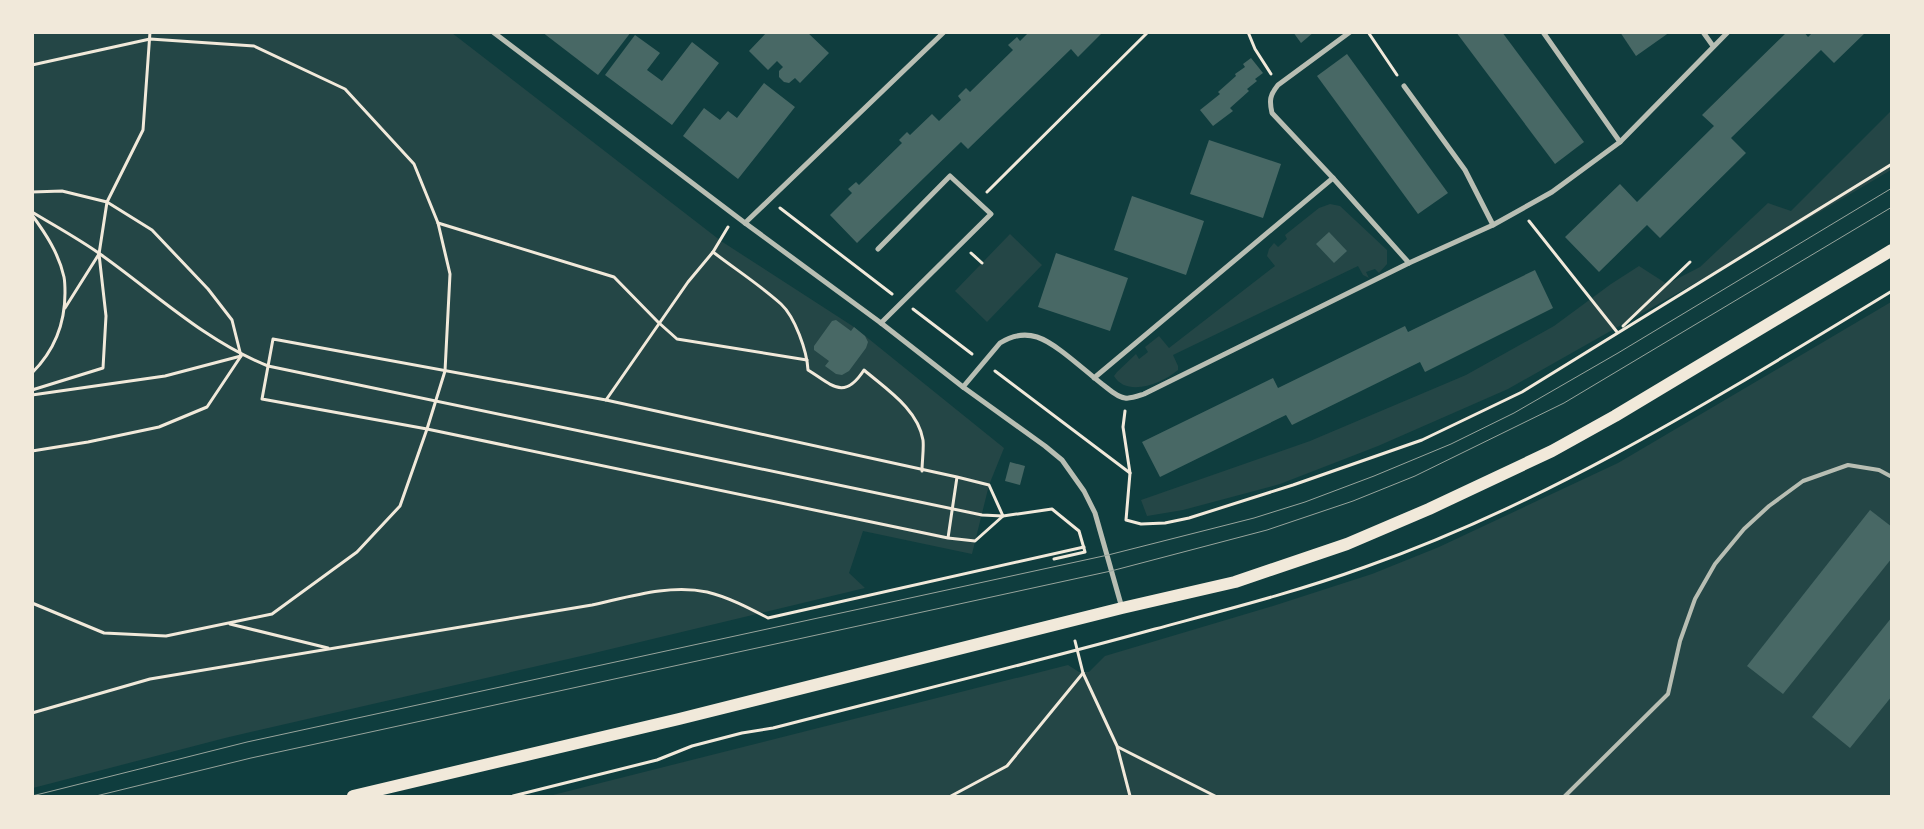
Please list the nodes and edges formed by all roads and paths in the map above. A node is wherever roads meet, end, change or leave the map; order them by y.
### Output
1 (150, 32) edge
2 (493, 32) edge
3 (944, 32) edge
4 (1148, 32) edge
5 (1248, 32) edge
6 (1350, 32) edge
7 (1368, 32) edge
8 (1543, 32) edge
9 (1703, 32) edge
10 (1728, 32) edge
11 (150, 38) junction
12 (1713, 46) junction
13 (32, 65) edge
14 (1278, 84) junction
15 (1404, 86) joint
16 (1620, 142) junction
17 (1892, 164) edge
18 (1333, 178) junction
19 (998, 180) dead end
20 (32, 192) edge
21 (769, 200) junction
22 (107, 202) junction
23 (1521, 210) junction
24 (32, 213) edge
25 (734, 214) junction
26 (438, 223) junction
27 (745, 223) junction
28 (1493, 225) junction
29 (878, 249) dead end
30 (1892, 250) edge
31 (713, 252) junction
32 (100, 254) junction
33 (1690, 262) dead end
34 (1409, 263) junction
35 (902, 301) junction
36 (65, 308) junction
37 (658, 322) junction
38 (881, 323) junction
39 (1617, 332) junction
40 (241, 356) junction
41 (807, 360) junction
42 (983, 362) junction
43 (268, 366) junction
44 (445, 371) junction
45 (32, 373) edge
46 (1094, 378) junction
47 (963, 387) junction
48 (32, 390) edge
49 (32, 394) edge
50 (1126, 398) junction
51 (606, 400) junction
52 (435, 401) junction
53 (427, 429) junction
54 (32, 451) edge
55 (922, 471) junction
56 (1130, 474) junction
57 (1892, 476) edge
58 (957, 477) junction
59 (952, 509) junction
60 (1003, 516) junction
61 (948, 538) junction
62 (1084, 547) junction
63 (1054, 559) dead end
64 (32, 603) edge
65 (1122, 608) junction
66 (227, 623) junction
67 (1075, 641) dead end
68 (331, 649) junction
69 (1077, 650) junction
70 (1083, 673) junction
71 (32, 713) edge
72 (1117, 746) junction
73 (353, 796) edge
74 (513, 796) edge
75 (951, 796) edge
76 (1130, 796) edge
77 (1215, 796) edge
78 (1565, 796) edge

1 - 11 path
2 - 25 street
3 - 21 street
4 - 19 path
5 - 14 path
6 - 14 street
7 - 15 path
8 - 16 street
9 - 12 street
10 - 12 street
11 - 13 path
11 - 22 path
11 - 26 path
12 - 16 street
14 - 18 street
15 - 28 street
16 - 23 street
17 - 39 path
18 - 34 street
18 - 46 street
20 - 22 path
21 - 27 street
21 - 35 path
22 - 32 path
22 - 40 path
23 - 28 street
23 - 39 path
24 - 32 path
24 - 36 path
25 - 27 street
25 - 31 path
26 - 37 path
26 - 44 path
27 - 38 street
28 - 34 street
29 - 35 street
30 - 65 main road
31 - 37 path
31 - 41 path
32 - 36 path
32 - 40 path
32 - 48 path
33 - 39 path
34 - 50 street
35 - 38 street
35 - 42 path
36 - 45 path
37 - 41 path
37 - 51 path
38 - 47 street
39 - 56 path
40 - 43 path
40 - 49 path
40 - 54 path
41 - 55 path
42 - 46 street
42 - 47 street
42 - 56 path
43 - 44 path
43 - 52 path
43 - 53 path
44 - 51 path
44 - 52 path
46 - 50 street
47 - 65 street
50 - 56 path
51 - 55 path
52 - 53 path
52 - 59 path
53 - 61 path
53 - 66 path
55 - 58 path
57 - 78 lane
58 - 59 path
58 - 60 path
59 - 60 path
59 - 61 path
60 - 61 path
60 - 62 path
62 - 63 path
62 - 68 path
64 - 66 path
65 - 73 main road
66 - 68 path
67 - 69 path
68 - 71 path
69 - 70 path
69 - 74 path
70 - 72 path
70 - 75 path
72 - 76 path
72 - 77 path

